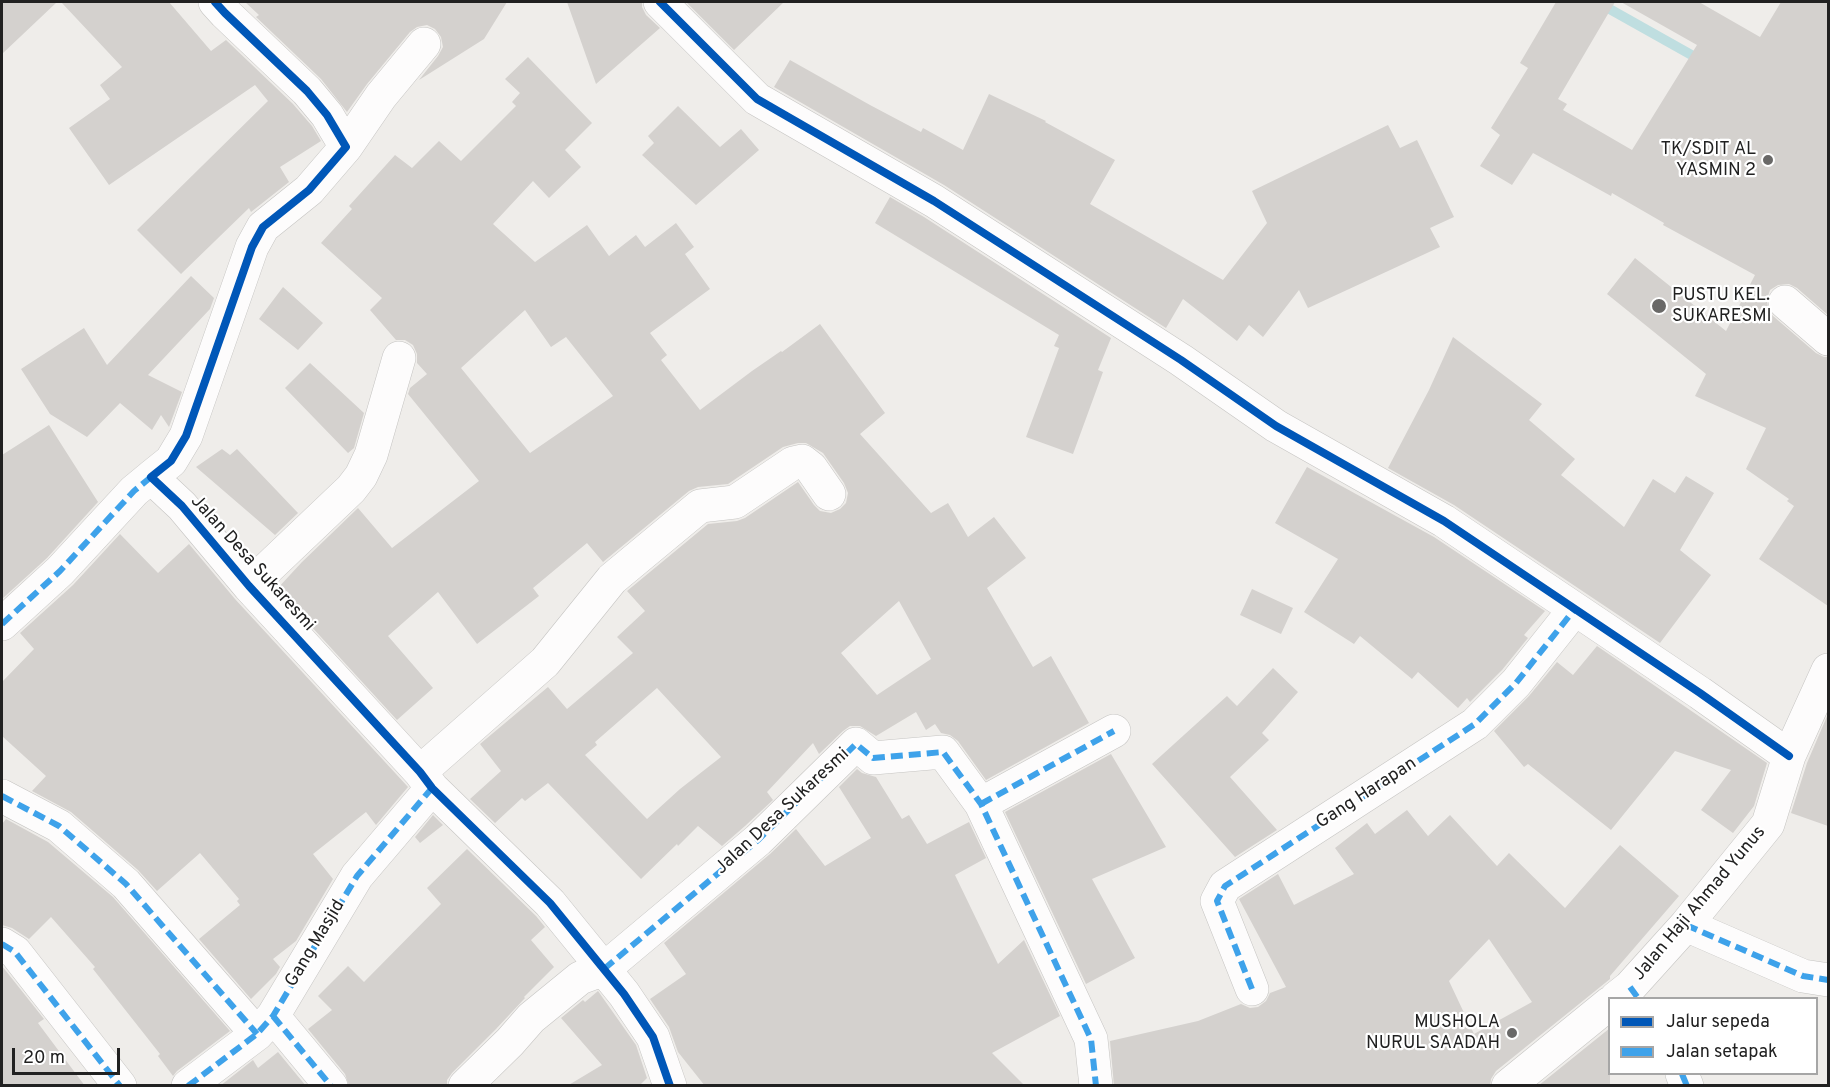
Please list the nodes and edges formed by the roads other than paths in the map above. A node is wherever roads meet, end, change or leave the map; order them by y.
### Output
1 (660, 2) edge
2 (224, 5) edge
3 (424, 44) dead end
4 (346, 147) junction
5 (1785, 302) dead end
6 (1828, 339) edge
7 (399, 358) dead end
8 (151, 477) junction
9 (828, 494) dead end
10 (249, 586) junction
11 (1574, 610) junction
12 (2, 624) edge
13 (1826, 684) edge
14 (1114, 731) dead end
15 (1789, 756) junction
16 (426, 780) junction
17 (2, 796) edge
18 (981, 804) junction
19 (1686, 925) junction
20 (2, 944) edge
21 (604, 969) junction
22 (1828, 980) edge
23 (1252, 989) dead end
24 (1623, 997) edge
25 (1608, 1009) edge
26 (265, 1025) junction
27 (1096, 1081) edge
28 (120, 1086) edge
29 (188, 1086) edge
30 (331, 1086) edge
31 (465, 1086) edge
32 (670, 1086) edge
33 (1508, 1086) edge

1 - 11 street
2 - 4 street
3 - 4 street
4 - 8 street
5 - 6 street
7 - 10 street, Jalan Desa Sukaresmi
8 - 10 street, Jalan Desa Sukaresmi
8 - 12 street
9 - 16 street, Gang Masjid
10 - 16 street, Jalan Desa Sukaresmi
11 - 15 street
11 - 23 street, Gang Harapan
13 - 15 street, Jalan Haji Ahmad Yunus
14 - 18 street
15 - 19 street, Jalan Haji Ahmad Yunus
16 - 21 street, Jalan Desa Sukaresmi
16 - 26 street, Gang Masjid
17 - 26 street
18 - 21 street, Jalan Desa Sukaresmi
18 - 27 street, Jalan Desa Sukaresmi
19 - 22 street
19 - 24 street, Jalan Haji Ahmad Yunus
20 - 28 street
21 - 31 street
21 - 32 street, Jalan Desa Sukaresmi
25 - 33 street, Jalan Haji Ahmad Yunus
26 - 29 street, Gang Masjid
26 - 30 street

